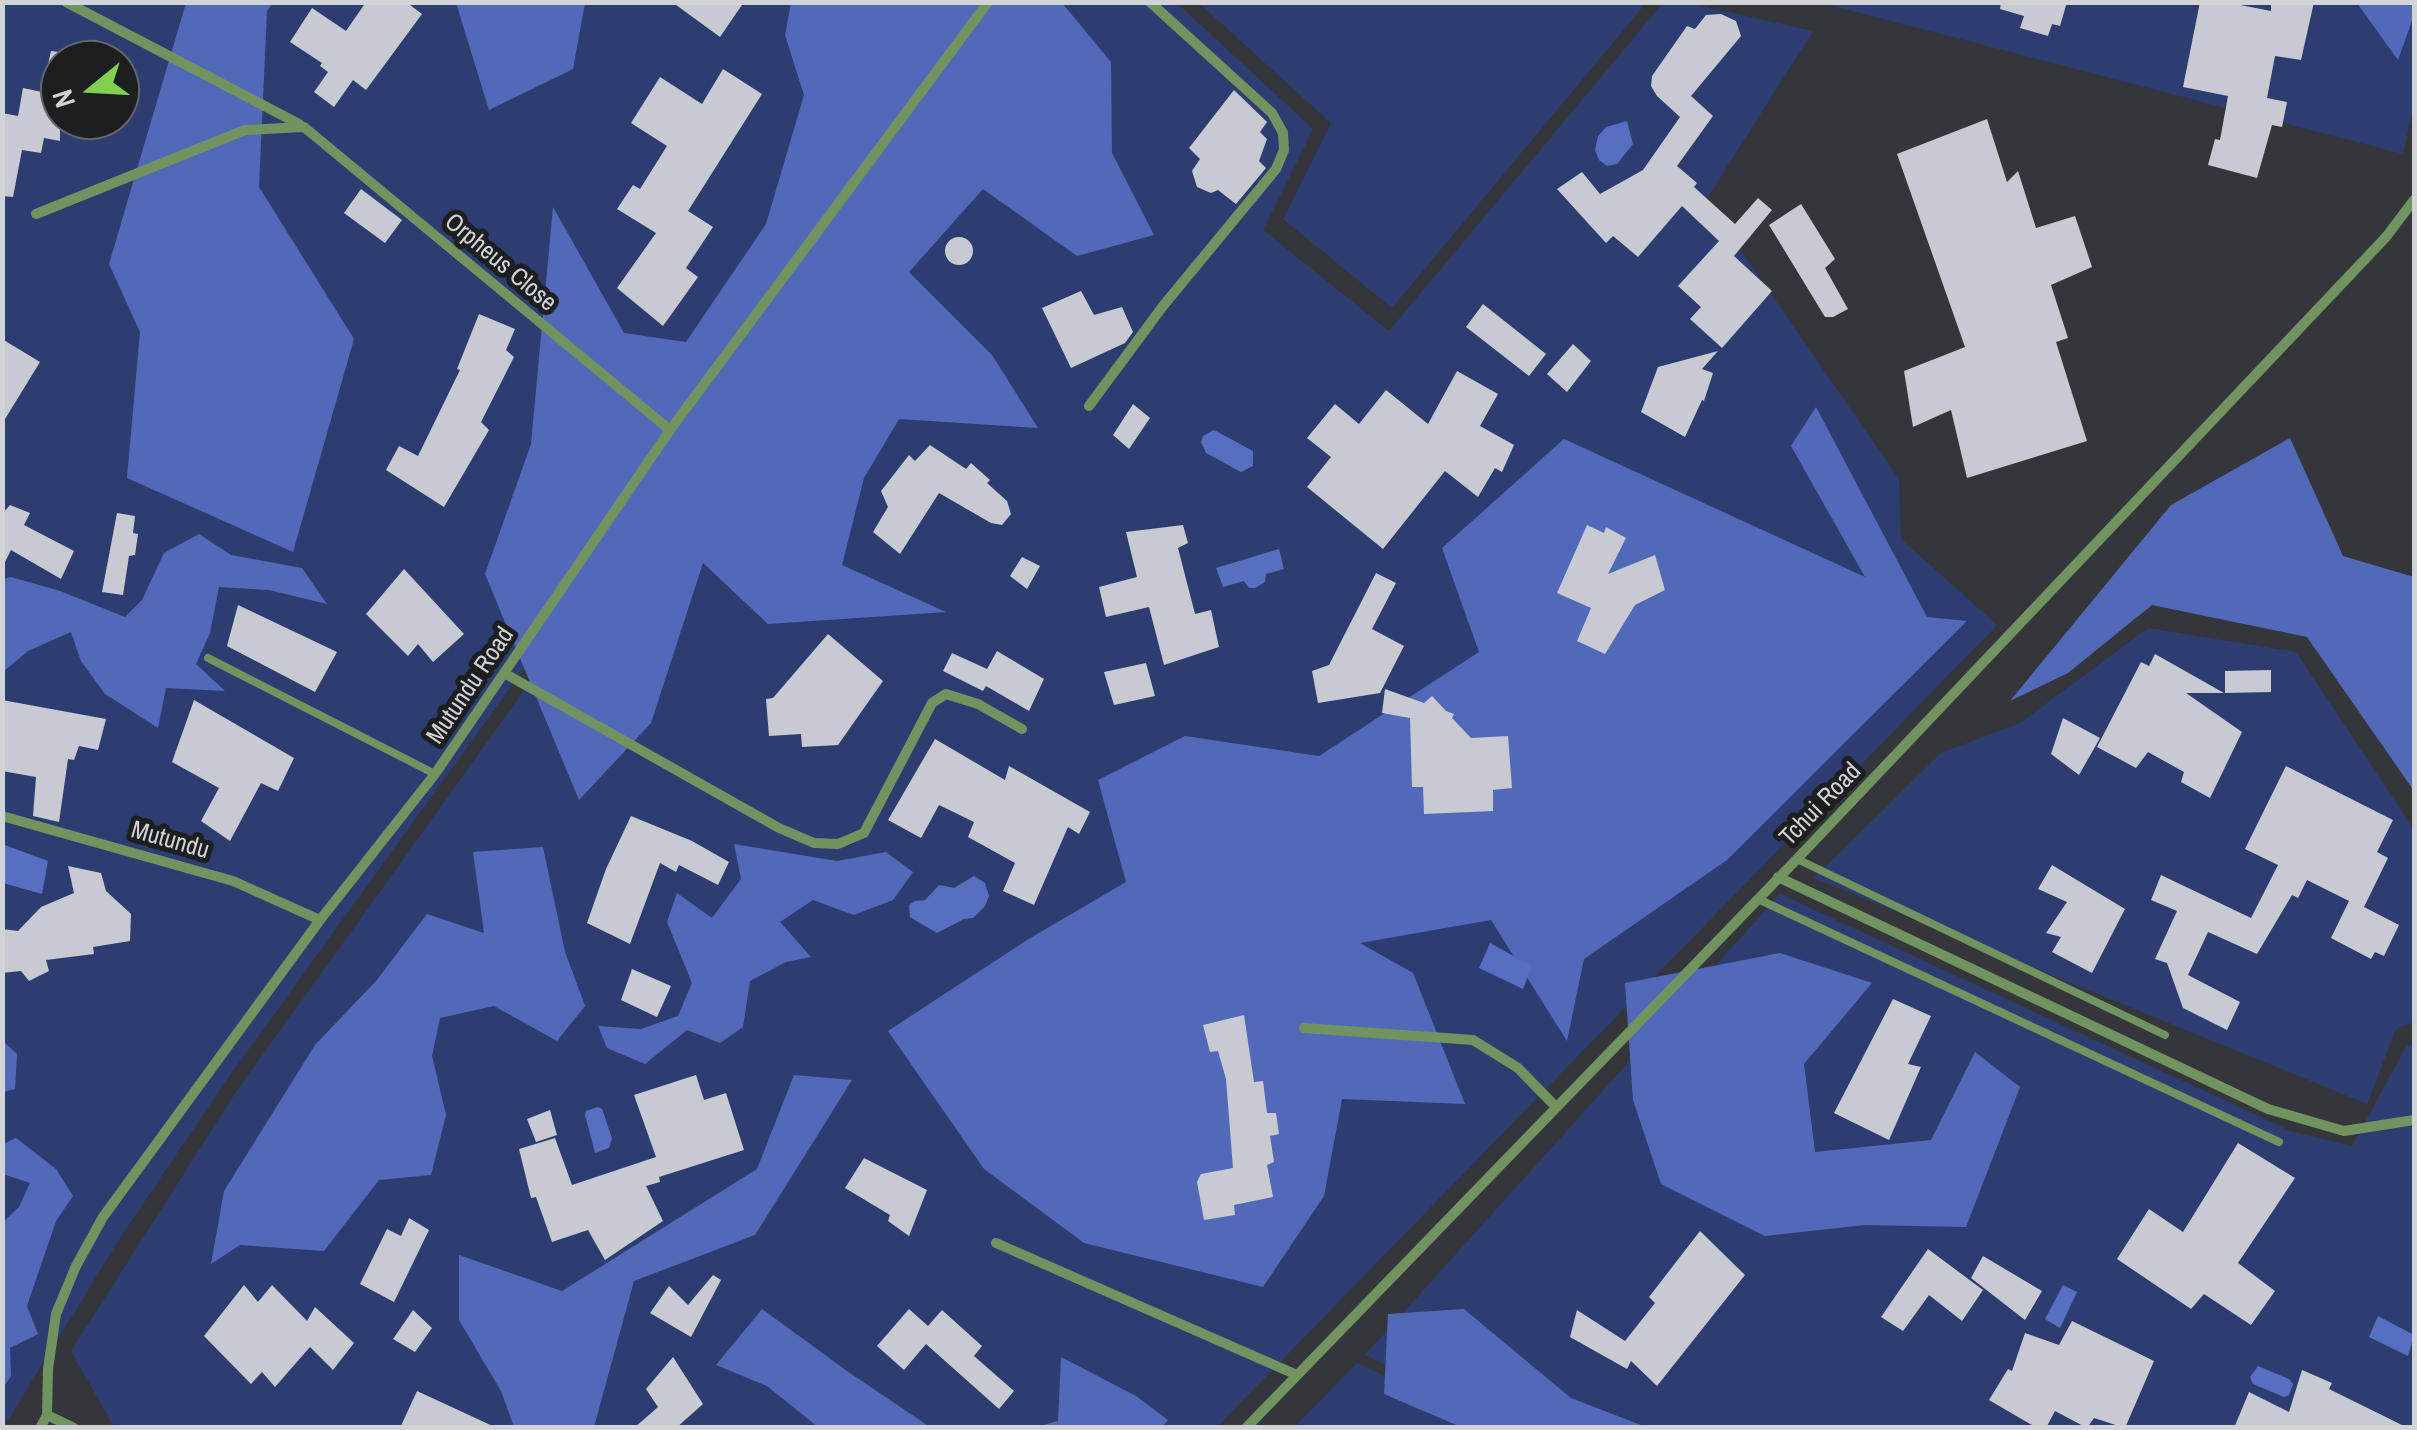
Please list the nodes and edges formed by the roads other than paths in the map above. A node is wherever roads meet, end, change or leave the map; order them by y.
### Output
1 (66, 2) edge
2 (988, 2) edge
3 (1150, 2) edge
4 (304, 126) junction
5 (2414, 200) edge
6 (36, 214) dead end
7 (1089, 406) dead end
8 (670, 430) junction
9 (208, 658) dead end
10 (504, 673) junction
11 (1022, 729) dead end
12 (435, 774) junction
13 (2, 816) edge
14 (1797, 860) junction
15 (1778, 877) junction
16 (1756, 899) junction
17 (320, 920) junction
18 (1304, 1028) dead end
19 (2166, 1035) dead end
20 (1556, 1107) junction
21 (2414, 1120) edge
22 (2280, 1142) dead end
23 (996, 1243) dead end
24 (1297, 1374) junction
25 (47, 1414) junction
26 (40, 1428) edge
27 (74, 1428) edge
28 (1246, 1428) edge

1 - 4 street, Orpheus Close
2 - 8 street, Mutundu Road
3 - 7 street
4 - 6 street
4 - 8 street, Orpheus Close
5 - 14 street, Tchui Road
8 - 10 street, Mutundu Road
9 - 12 lane
10 - 11 street
10 - 12 street, Mutundu Road
12 - 17 street, Mutundu Road
13 - 17 street, Mutundu
14 - 15 street, Tchui Road
14 - 19 lane
15 - 16 street, Tchui Road
15 - 21 street
16 - 20 street, Tchui Road
16 - 22 lane
17 - 25 street, Mutundu Road
18 - 20 street
20 - 24 street, Tchui Road
23 - 24 street
24 - 28 street, Tchui Road
25 - 26 street
25 - 27 street

